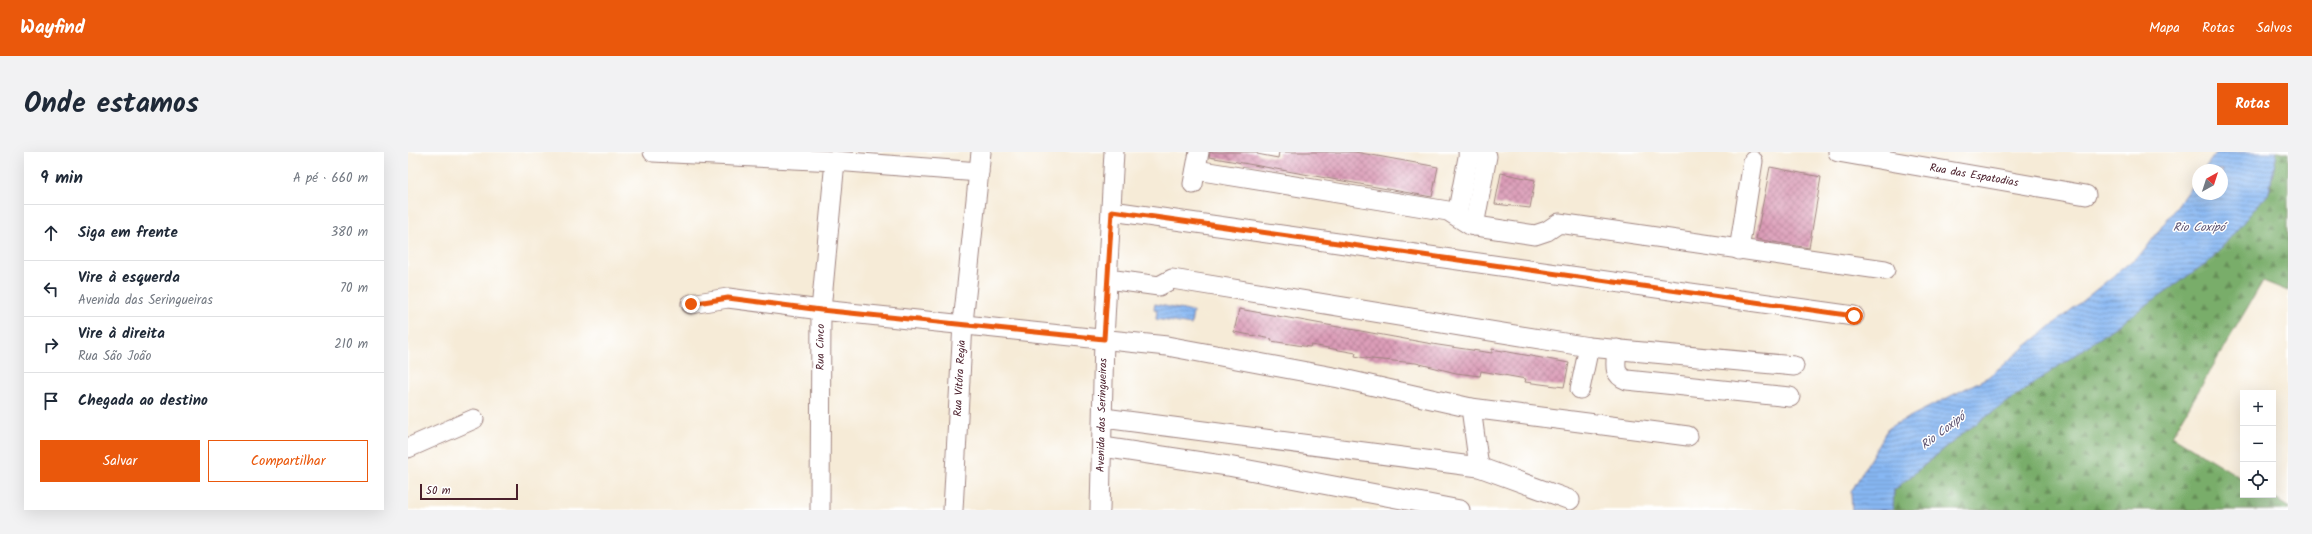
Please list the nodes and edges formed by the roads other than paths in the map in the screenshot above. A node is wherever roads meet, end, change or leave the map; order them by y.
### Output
1 (653, 152) edge
2 (980, 152) edge
3 (1114, 152) edge
4 (1838, 152) edge
5 (1476, 153) edge
6 (835, 161) junction
7 (1753, 161) dead end
8 (1196, 169) edge
9 (979, 172) junction
10 (2086, 195) dead end
11 (1112, 211) junction
12 (1457, 215) junction
13 (1474, 226) junction
14 (1739, 250) junction
15 (1885, 270) dead end
16 (1108, 279) junction
17 (691, 304) dead end
18 (821, 310) junction
19 (1854, 316) dead end
20 (963, 323) junction
21 (1104, 339) junction
22 (1589, 347) junction
23 (1617, 349) junction
24 (1794, 366) dead end
25 (1580, 388) dead end
26 (1790, 397) dead end
27 (1471, 408) junction
28 (1104, 418) junction
29 (474, 419) dead end
30 (1688, 436) dead end
31 (1103, 447) junction
32 (408, 448) edge
33 (1479, 467) junction
34 (1570, 500) dead end
35 (820, 510) edge
36 (953, 510) edge
37 (1100, 510) edge
38 (1460, 510) edge

1 - 6 street
2 - 9 street, Rua Vitóra Regia
3 - 11 street, Avenida das Seringueiras
4 - 10 street, Rua das Espatodias
5 - 12 street
5 - 13 street
6 - 9 street
6 - 18 street, Rua Cinco
7 - 14 street
8 - 12 street
9 - 20 street, Rua Vitóra Regia
11 - 16 street, Avenida das Seringueiras
11 - 19 street
12 - 13 street
13 - 14 street
14 - 15 street
16 - 21 street, Avenida das Seringueiras
16 - 22 street
17 - 18 street
18 - 20 street
18 - 35 street, Rua Cinco
20 - 21 street
20 - 36 street, Rua Vitóra Regia
21 - 27 street
21 - 28 street, Avenida das Seringueiras
22 - 23 street
22 - 25 street
23 - 24 street
23 - 26 street
27 - 30 street
27 - 33 street
28 - 31 street, Avenida das Seringueiras
28 - 33 street
29 - 32 street
31 - 37 street, Avenida das Seringueiras
31 - 38 street
33 - 34 street

